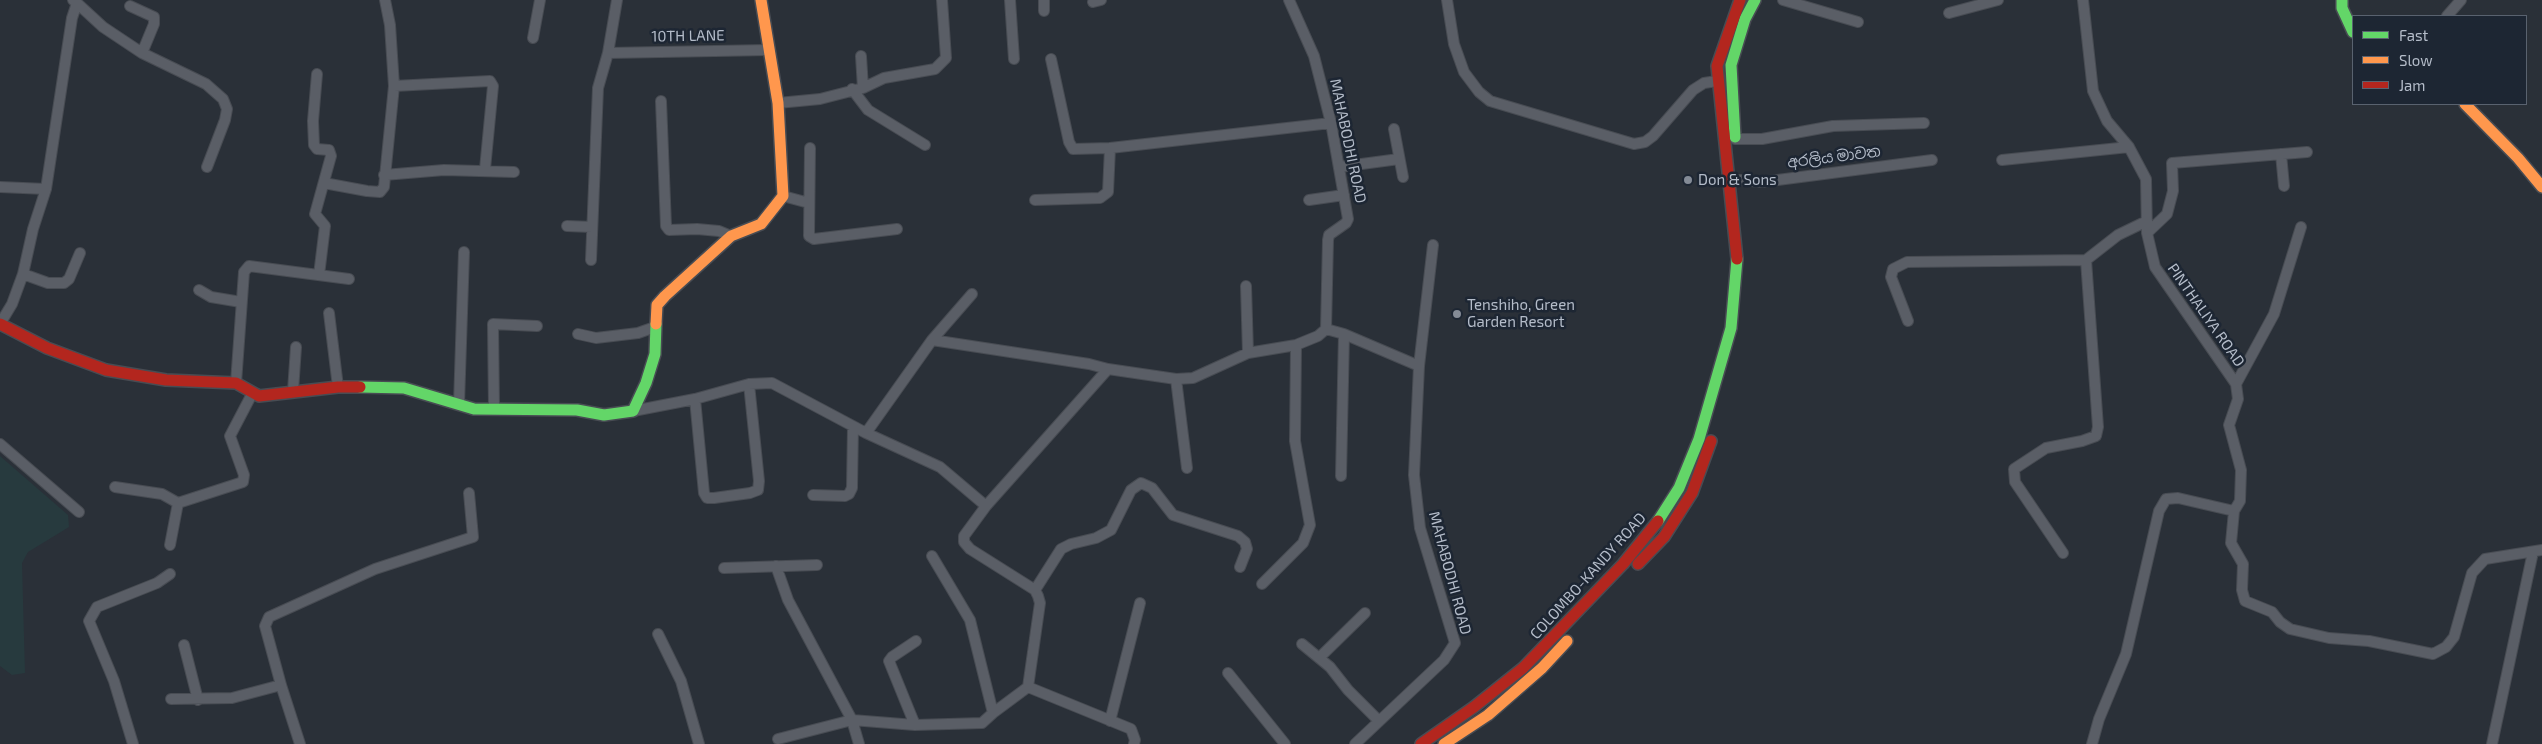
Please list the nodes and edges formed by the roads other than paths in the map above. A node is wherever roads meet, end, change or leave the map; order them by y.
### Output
1 (385, 0) edge
2 (540, 0) edge
3 (617, 0) edge
4 (761, 0) edge
5 (942, 0) edge
6 (1010, 0) edge
7 (1044, 0) edge
8 (1289, 0) edge
9 (1447, 0) edge
10 (1740, 0) edge
11 (1755, 0) edge
12 (1783, 0) edge
13 (1998, 0) edge
14 (2083, 0) edge
15 (2342, 0) edge
16 (2462, 0) edge
17 (75, 1) edge
18 (130, 6) dead end
19 (1044, 11) dead end
20 (1949, 13) dead end
21 (2448, 15) edge
22 (1858, 22) dead end
23 (2352, 30) edge
24 (533, 38) dead end
25 (768, 50) junction
26 (142, 53) junction
27 (608, 53) junction
28 (861, 56) dead end
29 (1014, 59) dead end
30 (1051, 59) dead end
31 (317, 74) dead end
32 (1717, 81) junction
33 (394, 86) junction
34 (857, 88) junction
35 (661, 100) dead end
36 (778, 103) junction
37 (2466, 105) edge
38 (1331, 123) junction
39 (1924, 123) dead end
40 (1394, 129) dead end
41 (1735, 139) junction
42 (925, 145) dead end
43 (2129, 147) junction
44 (810, 148) dead end
45 (1110, 148) junction
46 (2307, 152) dead end
47 (2281, 154) junction
48 (1399, 159) junction
49 (1932, 160) dead end
50 (2002, 160) dead end
51 (207, 167) dead end
52 (1339, 167) junction
53 (485, 169) junction
54 (514, 172) dead end
55 (384, 175) junction
56 (1403, 178) dead end
57 (1740, 180) junction
58 (324, 183) junction
59 (2284, 186) dead end
60 (0, 187) edge
61 (2542, 187) edge
62 (46, 189) junction
63 (1344, 195) junction
64 (783, 196) junction
65 (1035, 200) dead end
66 (1309, 200) dead end
67 (809, 203) junction
68 (2147, 220) junction
69 (567, 226) dead end
70 (592, 227) junction
71 (2301, 227) dead end
72 (897, 229) dead end
73 (2147, 233) junction
74 (731, 236) junction
75 (1433, 245) dead end
76 (464, 252) dead end
77 (80, 253) dead end
78 (591, 260) dead end
79 (2086, 260) junction
80 (1749, 267) dead end
81 (23, 274) junction
82 (320, 275) junction
83 (348, 279) dead end
84 (1246, 286) dead end
85 (199, 290) dead end
86 (972, 294) dead end
87 (241, 302) junction
88 (329, 313) dead end
89 (1744, 318) dead end
90 (1908, 321) dead end
91 (0, 324) edge
92 (537, 326) dead end
93 (655, 327) junction
94 (1326, 329) junction
95 (578, 334) dead end
96 (1344, 334) junction
97 (932, 340) junction
98 (1296, 345) junction
99 (296, 347) dead end
100 (1248, 353) junction
101 (1419, 366) junction
102 (1108, 369) junction
103 (1176, 378) junction
104 (236, 383) junction
105 (749, 384) junction
106 (2236, 384) junction
107 (338, 387) junction
108 (293, 391) junction
109 (252, 394) junction
110 (695, 399) junction
111 (459, 404) junction
112 (494, 409) junction
113 (633, 411) junction
114 (853, 426) junction
115 (866, 433) junction
116 (0, 444) edge
117 (1187, 468) dead end
118 (1341, 476) dead end
119 (115, 487) dead end
120 (469, 494) dead end
121 (813, 495) dead end
122 (178, 502) junction
123 (986, 506) junction
124 (2234, 511) junction
125 (79, 512) dead end
126 (170, 545) dead end
127 (2538, 551) edge
128 (2063, 553) dead end
129 (932, 556) dead end
130 (817, 565) dead end
131 (776, 566) junction
132 (1240, 567) dead end
133 (724, 568) dead end
134 (170, 574) dead end
135 (1262, 584) dead end
136 (1035, 590) junction
137 (1140, 602) dead end
138 (1603, 602) dead end
139 (1366, 614) dead end
140 (1576, 631) dead end
141 (658, 634) dead end
142 (916, 641) dead end
143 (1302, 644) dead end
144 (184, 645) dead end
145 (1319, 658) junction
146 (1228, 673) dead end
147 (280, 685) junction
148 (1028, 687) junction
149 (171, 699) dead end
150 (198, 700) junction
151 (992, 712) junction
152 (852, 720) junction
153 (1110, 721) junction
154 (1379, 721) junction
155 (915, 725) junction
156 (778, 739) dead end
157 (133, 744) edge
158 (300, 744) edge
159 (699, 744) edge
160 (859, 744) edge
161 (1134, 744) edge
162 (1285, 744) edge
163 (1355, 744) edge
164 (1421, 744) edge
165 (1444, 744) edge
166 (2092, 744) edge
167 (2492, 744) edge

1 - 33 street
2 - 24 street
3 - 27 street
4 - 25 main road
5 - 34 street
6 - 29 street
7 - 19 street
8 - 38 street, MAHABODHI ROAD
9 - 32 street
10 - 32 main road, COLOMBO-KANDY ROAD
11 - 41 main road
12 - 22 street
13 - 20 street
14 - 43 street, PINTHALIYA ROAD
15 - 23 main road
16 - 21 street
17 - 26 street
17 - 62 street
18 - 26 street
25 - 27 street, 10TH LANE
25 - 36 main road
26 - 51 street
27 - 70 street
28 - 34 street
30 - 45 street
31 - 58 street
32 - 164 main road, COLOMBO-KANDY ROAD
33 - 53 street
33 - 55 street
34 - 36 street
34 - 42 street
35 - 74 street
36 - 64 main road
37 - 61 main road
38 - 45 street
38 - 52 street, MAHABODHI ROAD
39 - 41 street
40 - 48 street
41 - 57 main road
43 - 50 street
43 - 68 street, PINTHALIYA ROAD
44 - 67 street
45 - 65 street
46 - 47 street
47 - 59 street
47 - 73 street
48 - 52 street
48 - 56 street
49 - 57 street, අරලිය මාවත
52 - 63 street, MAHABODHI ROAD
53 - 54 street
53 - 55 street
55 - 58 street
57 - 80 main road
58 - 82 street
60 - 62 street
62 - 81 street
63 - 66 street
63 - 94 street, MAHABODHI ROAD
64 - 67 street
64 - 74 main road
67 - 72 street
68 - 73 street, PINTHALIYA ROAD
68 - 79 street
69 - 70 street
70 - 78 street
71 - 106 street
73 - 106 street, PINTHALIYA ROAD
74 - 93 main road
75 - 101 street, MAHABODHI ROAD
76 - 111 street
77 - 81 street
79 - 90 street
79 - 128 street
81 - 91 street
82 - 83 street
82 - 87 street
84 - 100 street
85 - 87 street
86 - 97 street
87 - 104 street
88 - 107 street
89 - 138 main road, COLOMBO-KANDY ROAD
91 - 104 main road
92 - 112 street
93 - 95 street
93 - 113 main road
94 - 96 street
94 - 98 street
96 - 101 street
96 - 118 street
97 - 102 street
97 - 115 street
98 - 100 street
98 - 135 street
99 - 108 street
100 - 103 street
101 - 154 street, MAHABODHI ROAD
102 - 103 street
102 - 123 street
103 - 117 street
104 - 109 main road
105 - 110 street
105 - 110 street
105 - 114 street
106 - 124 street, PINTHALIYA ROAD
107 - 108 main road
107 - 111 main road
108 - 109 main road
109 - 122 street
110 - 113 street
111 - 112 main road
112 - 113 main road
114 - 115 street
114 - 121 street
115 - 123 street
116 - 125 street
119 - 122 street
120 - 147 street
122 - 126 street
123 - 136 street
124 - 127 street, PINTHALIYA ROAD
124 - 166 street
127 - 167 street
129 - 151 street
130 - 131 street
131 - 133 street
131 - 152 street
132 - 136 street
134 - 157 street
136 - 148 street
137 - 153 street
139 - 145 street
140 - 165 main road, COLOMBO-KANDY ROAD
141 - 159 street
142 - 155 street
143 - 145 street
144 - 150 street
145 - 154 street
146 - 162 street
147 - 150 street
147 - 158 street
148 - 151 street
148 - 153 street
149 - 150 street
151 - 155 street
152 - 155 street
152 - 156 street
152 - 160 street
153 - 161 street
154 - 163 street, MAHABODHI ROAD

